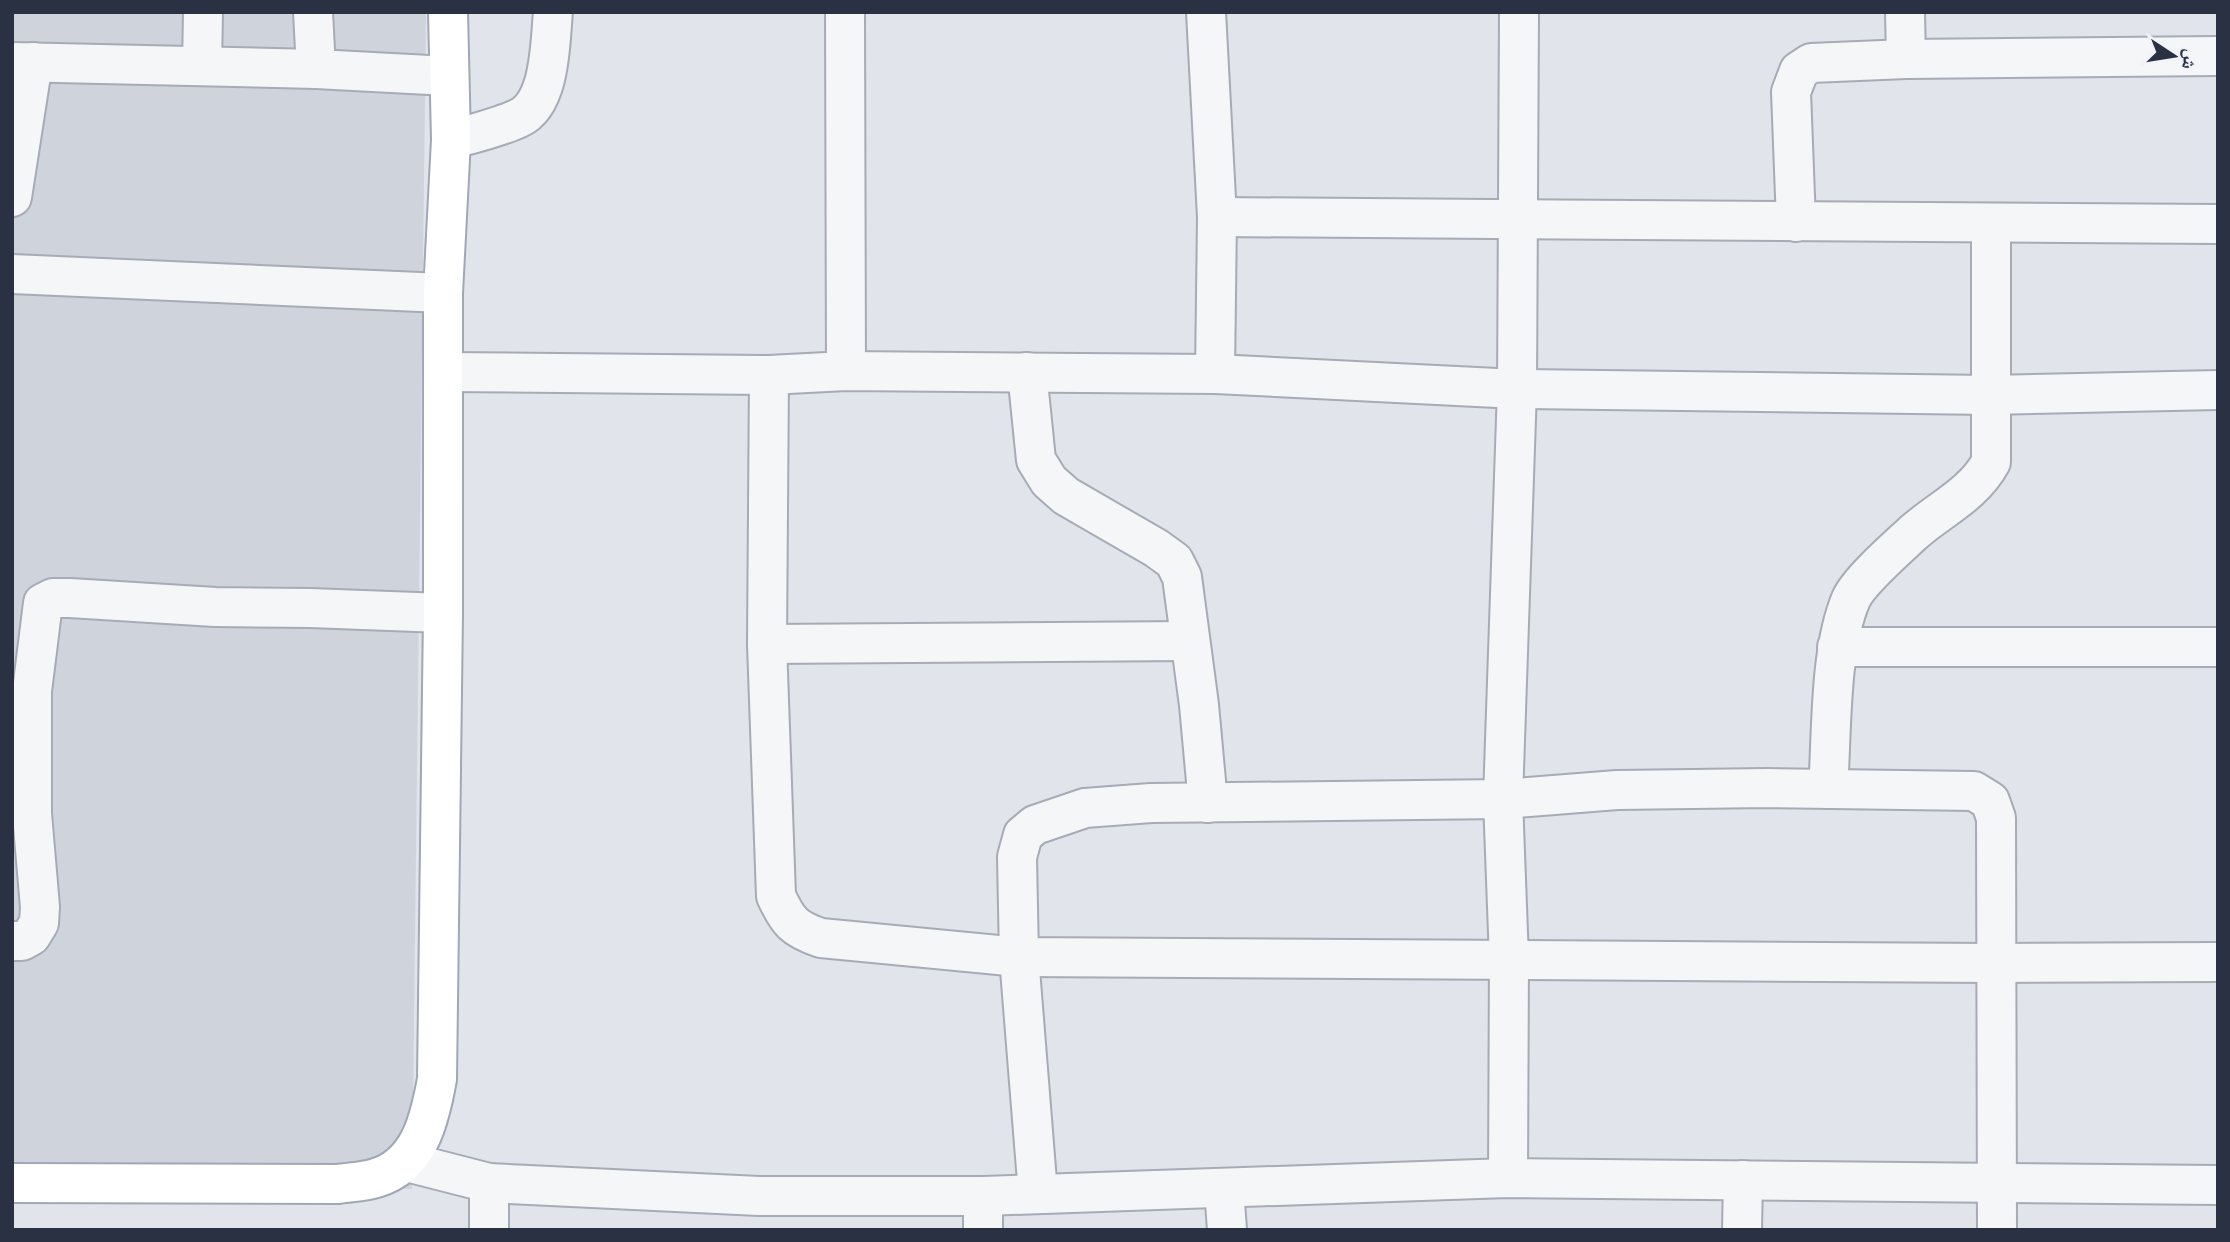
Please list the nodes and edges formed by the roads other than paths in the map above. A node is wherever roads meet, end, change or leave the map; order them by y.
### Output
1 (203, 12) edge
2 (313, 12) edge
3 (448, 12) edge
4 (553, 12) edge
5 (845, 12) edge
6 (1206, 12) edge
7 (1519, 12) edge
8 (1905, 12) edge
9 (2218, 55) edge
10 (1906, 58) junction
11 (23, 62) edge
12 (202, 66) junction
13 (316, 69) junction
14 (448, 76) junction
15 (451, 140) junction
16 (12, 197) edge
17 (1217, 217) junction
18 (1518, 220) junction
19 (1796, 222) junction
20 (1992, 224) junction
21 (2218, 224) edge
22 (12, 274) edge
23 (443, 293) junction
24 (846, 371) junction
25 (443, 372) junction
26 (1027, 372) junction
27 (1215, 374) junction
28 (769, 375) junction
29 (1517, 390) junction
30 (2218, 390) edge
31 (1990, 395) junction
32 (443, 613) junction
33 (1190, 641) junction
34 (767, 644) junction
35 (1837, 647) junction
36 (2218, 647) edge
37 (22, 691) edge
38 (1828, 789) junction
39 (1503, 799) junction
40 (1208, 803) junction
41 (12, 942) edge
42 (1019, 957) junction
43 (1509, 960) junction
44 (2218, 962) edge
45 (1996, 963) junction
46 (407, 1162) junction
47 (1508, 1178) junction
48 (1743, 1180) junction
49 (1998, 1182) junction
50 (12, 1183) edge
51 (489, 1183) junction
52 (2218, 1185) edge
53 (1224, 1188) junction
54 (1038, 1194) junction
55 (983, 1213) edge
56 (489, 1230) edge
57 (1227, 1230) edge
58 (1742, 1230) edge
59 (1997, 1230) edge

1 - 12 street
2 - 13 street
3 - 14 main road
4 - 15 street
5 - 24 street
6 - 17 street
7 - 18 street
8 - 10 street
9 - 10 street
10 - 19 street
11 - 12 street
11 - 16 street
12 - 13 street
13 - 14 street
14 - 15 main road
15 - 23 main road
17 - 18 street
17 - 27 street
18 - 19 street
18 - 29 street
19 - 20 street
20 - 21 street
20 - 31 street
22 - 23 street
23 - 25 main road
24 - 26 street
24 - 28 street
25 - 28 street
25 - 32 main road
26 - 27 street
26 - 33 street
27 - 29 street
28 - 34 street
29 - 31 street
29 - 39 street
30 - 31 street
31 - 35 street
32 - 37 street
32 - 46 main road
33 - 34 street
33 - 40 street
34 - 42 street
35 - 36 street
35 - 38 street
37 - 41 street
38 - 39 street
38 - 45 street
39 - 40 street
39 - 43 street
40 - 42 street
42 - 43 street
42 - 54 street
43 - 45 street
43 - 47 street
44 - 45 street
45 - 49 street
46 - 50 main road
46 - 51 street
47 - 48 street
47 - 53 street
48 - 49 street
48 - 58 street
49 - 52 street
49 - 59 street
51 - 55 street
51 - 56 street
53 - 54 street
53 - 57 street
54 - 55 street

